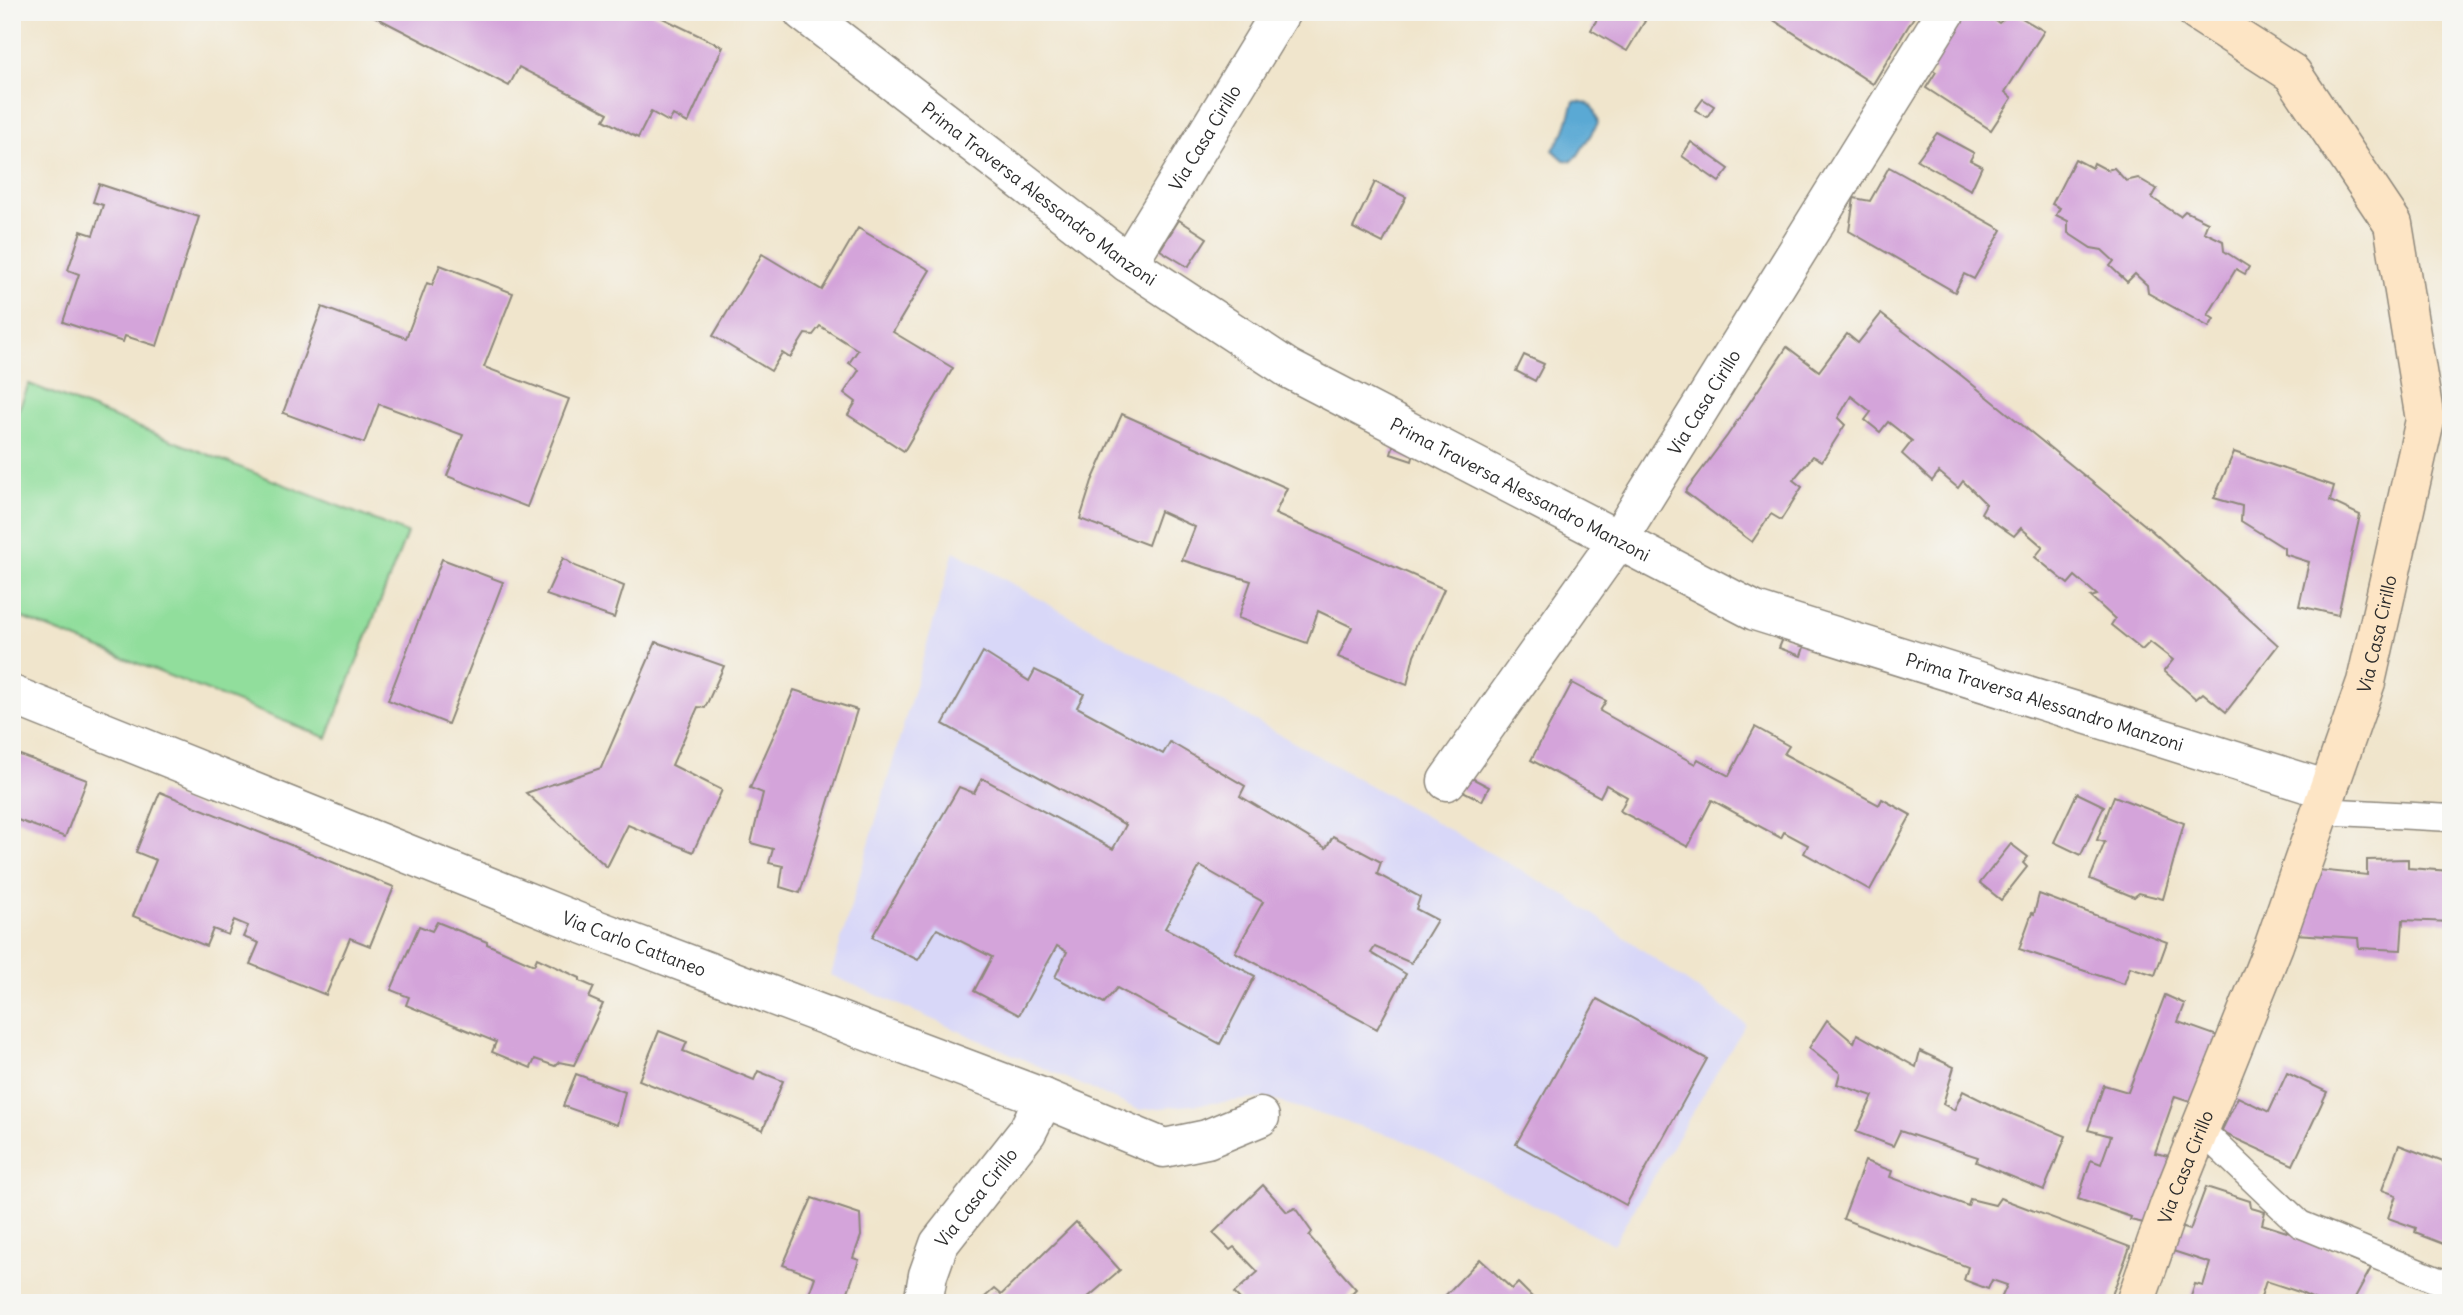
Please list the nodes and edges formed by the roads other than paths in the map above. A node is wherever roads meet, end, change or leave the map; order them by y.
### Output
1 (803, 12) edge
2 (1281, 12) edge
3 (1946, 12) edge
4 (2197, 12) edge
5 (1128, 263) junction
6 (1618, 540) junction
7 (12, 695) edge
8 (1447, 781) dead end
9 (2324, 801) junction
10 (2451, 818) edge
11 (1044, 1098) junction
12 (1260, 1117) dead end
13 (2200, 1129) junction
14 (2451, 1286) edge
15 (923, 1303) edge
16 (2135, 1303) edge

1 - 5 street, Prima Traversa Alessandro Manzoni
2 - 5 street, Via Casa Cirillo
3 - 6 street, Via Casa Cirillo
4 - 9 street, Via Casa Cirillo
5 - 6 street, Prima Traversa Alessandro Manzoni
6 - 8 street, Via Casa Cirillo
6 - 9 street, Prima Traversa Alessandro Manzoni
7 - 11 street, Via Carlo Cattaneo
9 - 10 lane
9 - 13 street, Via Casa Cirillo
11 - 12 street, Via Carlo Cattaneo
11 - 15 street, Via Casa Cirillo
13 - 14 lane
13 - 16 street, Via Casa Cirillo

